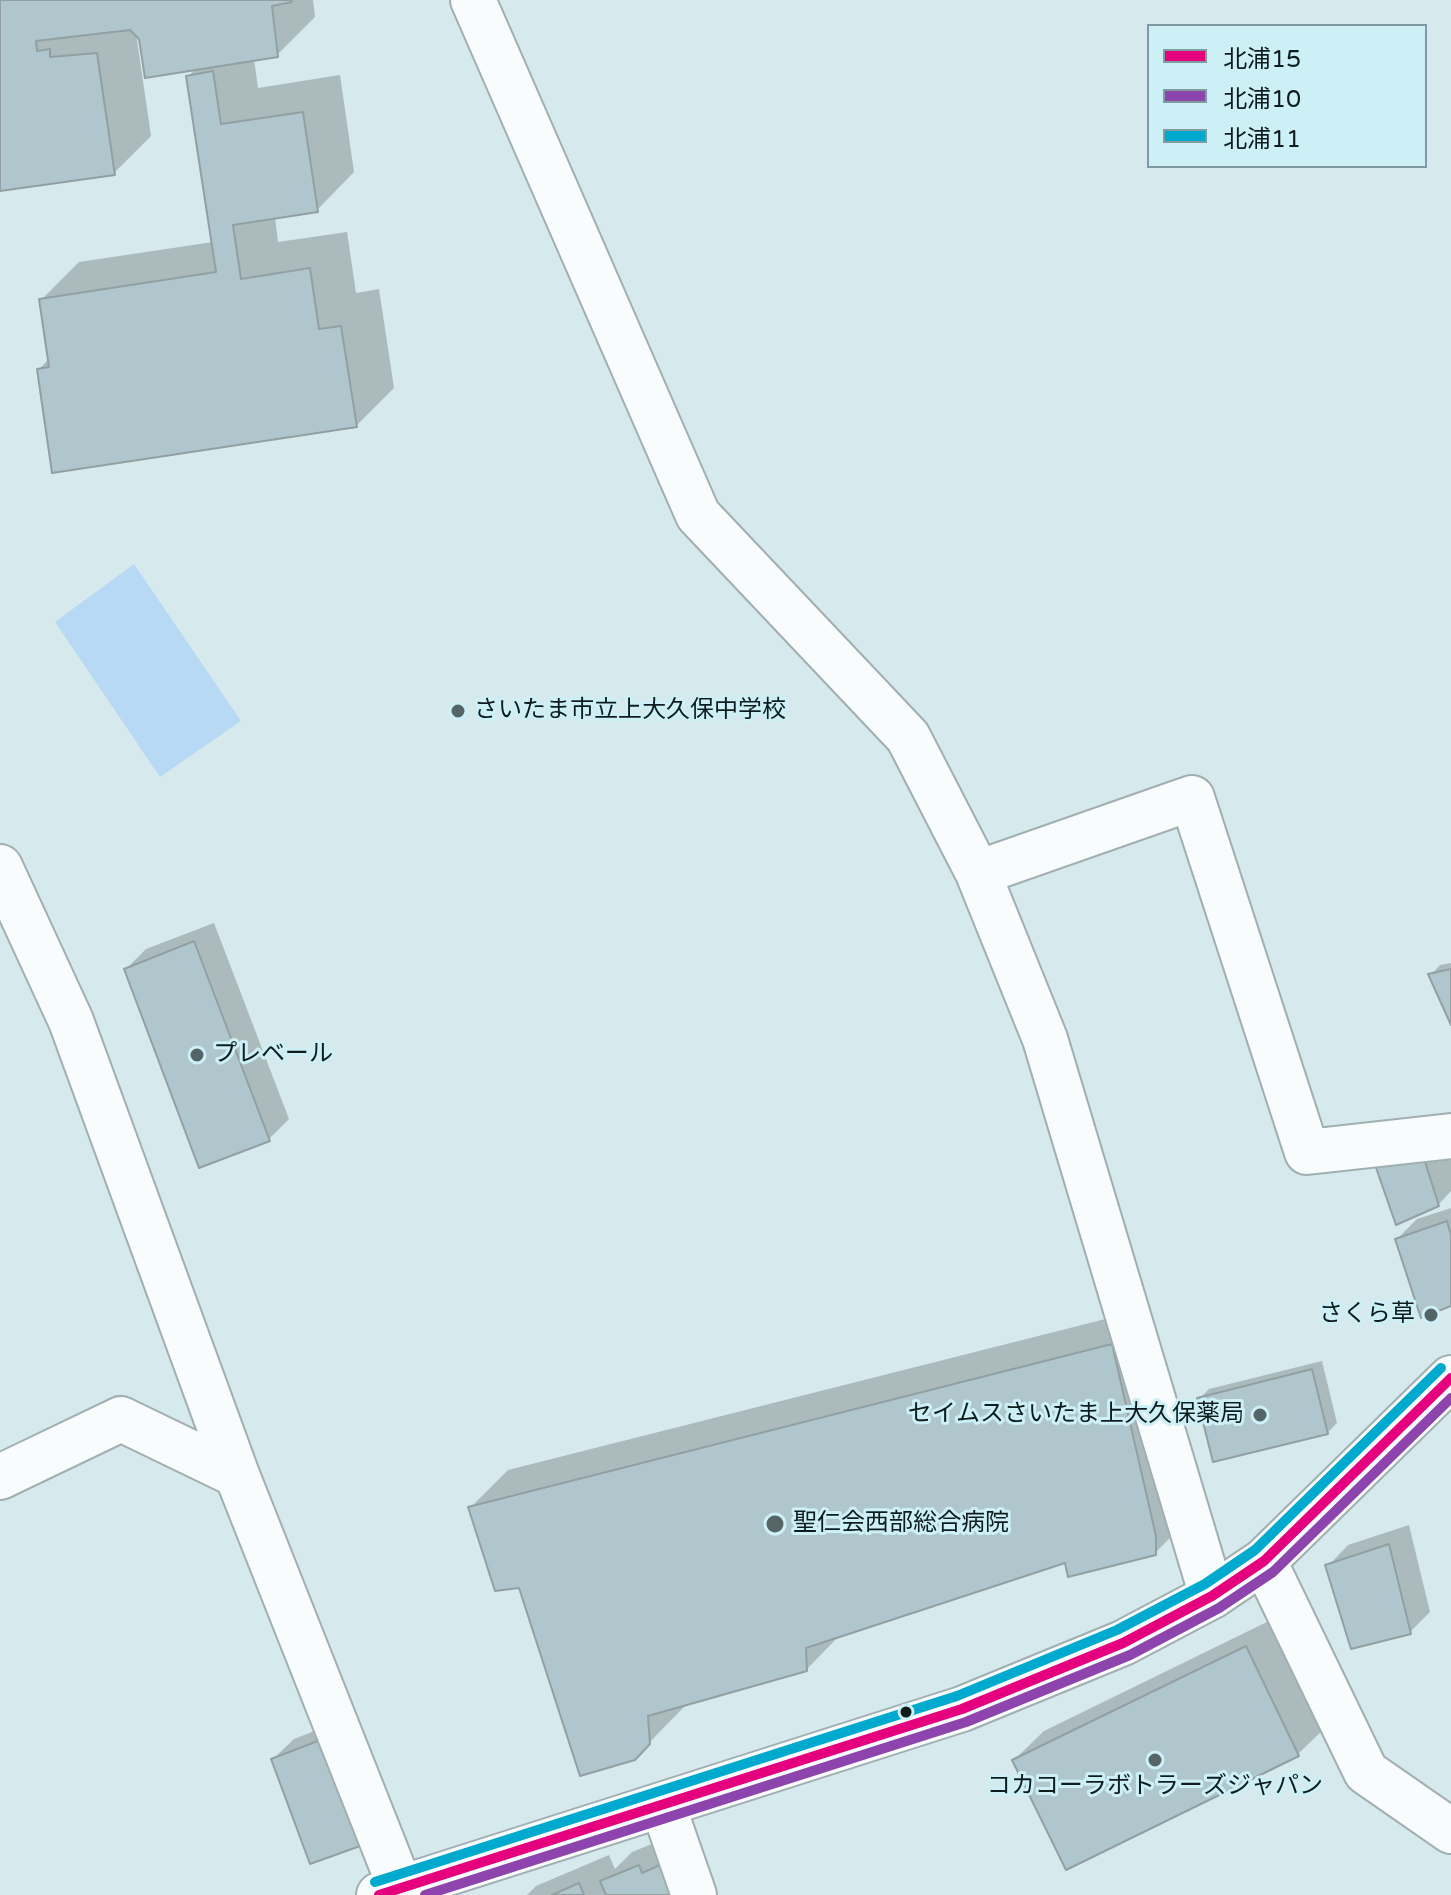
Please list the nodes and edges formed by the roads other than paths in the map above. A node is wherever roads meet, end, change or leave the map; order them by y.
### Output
1 (473, 0) edge
2 (0, 867) edge
3 (978, 873) junction
4 (1451, 1136) edge
5 (1451, 1378) edge
6 (237, 1475) junction
7 (0, 1477) edge
8 (1264, 1561) junction
9 (1212, 1596) junction
10 (663, 1806) junction
11 (1451, 1831) edge
12 (458, 1884) edge
13 (390, 1892) edge
14 (694, 1895) edge

1 - 3 street
2 - 6 street
3 - 4 street
3 - 9 street
5 - 8 street
6 - 7 street
6 - 13 street
8 - 9 street
8 - 11 street
9 - 10 street
10 - 12 street
10 - 14 street
12 - 13 street

